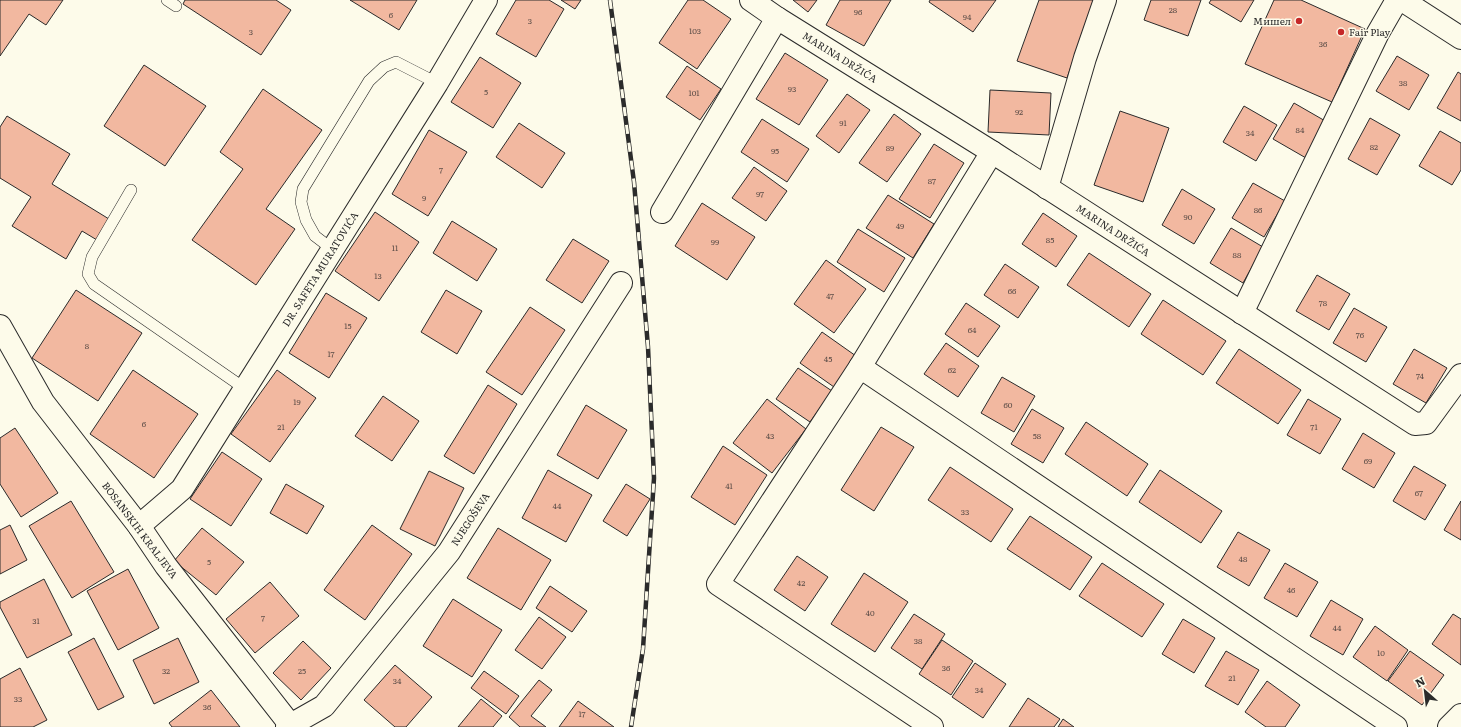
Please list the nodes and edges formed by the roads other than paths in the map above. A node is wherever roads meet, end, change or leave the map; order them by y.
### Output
1 (486, 0) edge
2 (751, 0) edge
3 (1105, 0) edge
4 (1397, 0) edge
5 (1402, 0) edge
6 (777, 18) junction
7 (1461, 38) edge
8 (437, 83) junction
9 (992, 152) junction
10 (1047, 188) junction
11 (131, 190) dead end
12 (662, 212) dead end
13 (332, 249) junction
14 (621, 283) dead end
15 (1242, 313) junction
16 (0, 326) edge
17 (860, 367) junction
18 (1461, 375) edge
19 (244, 388) junction
20 (139, 526) junction
21 (1461, 715) edge
22 (290, 726) edge
23 (932, 727) edge
24 (1396, 727) edge
25 (1449, 727) edge

1 - 8 street, DR. SAFETA MURATOVIĆA
2 - 6 street, MARINA DRŽIĆA
3 - 10 street
4 - 15 street
5 - 7 street
6 - 9 street, MARINA DRŽIĆA
6 - 12 street
8 - 13 street, DR. SAFETA MURATOVIĆA
8 - 13 lane
9 - 10 street, MARINA DRŽIĆA
9 - 17 street
10 - 15 street, MARINA DRŽIĆA
11 - 19 lane
13 - 19 street, DR. SAFETA MURATOVIĆA
14 - 22 street, NJEGOŠEVA
15 - 18 street, MARINA DRŽIĆA
16 - 20 street, BOSANSKIH KRALJEVA
17 - 23 street
17 - 24 street
19 - 20 street, DR. SAFETA MURATOVIĆA
20 - 22 street, BOSANSKIH KRALJEVA
21 - 25 street

